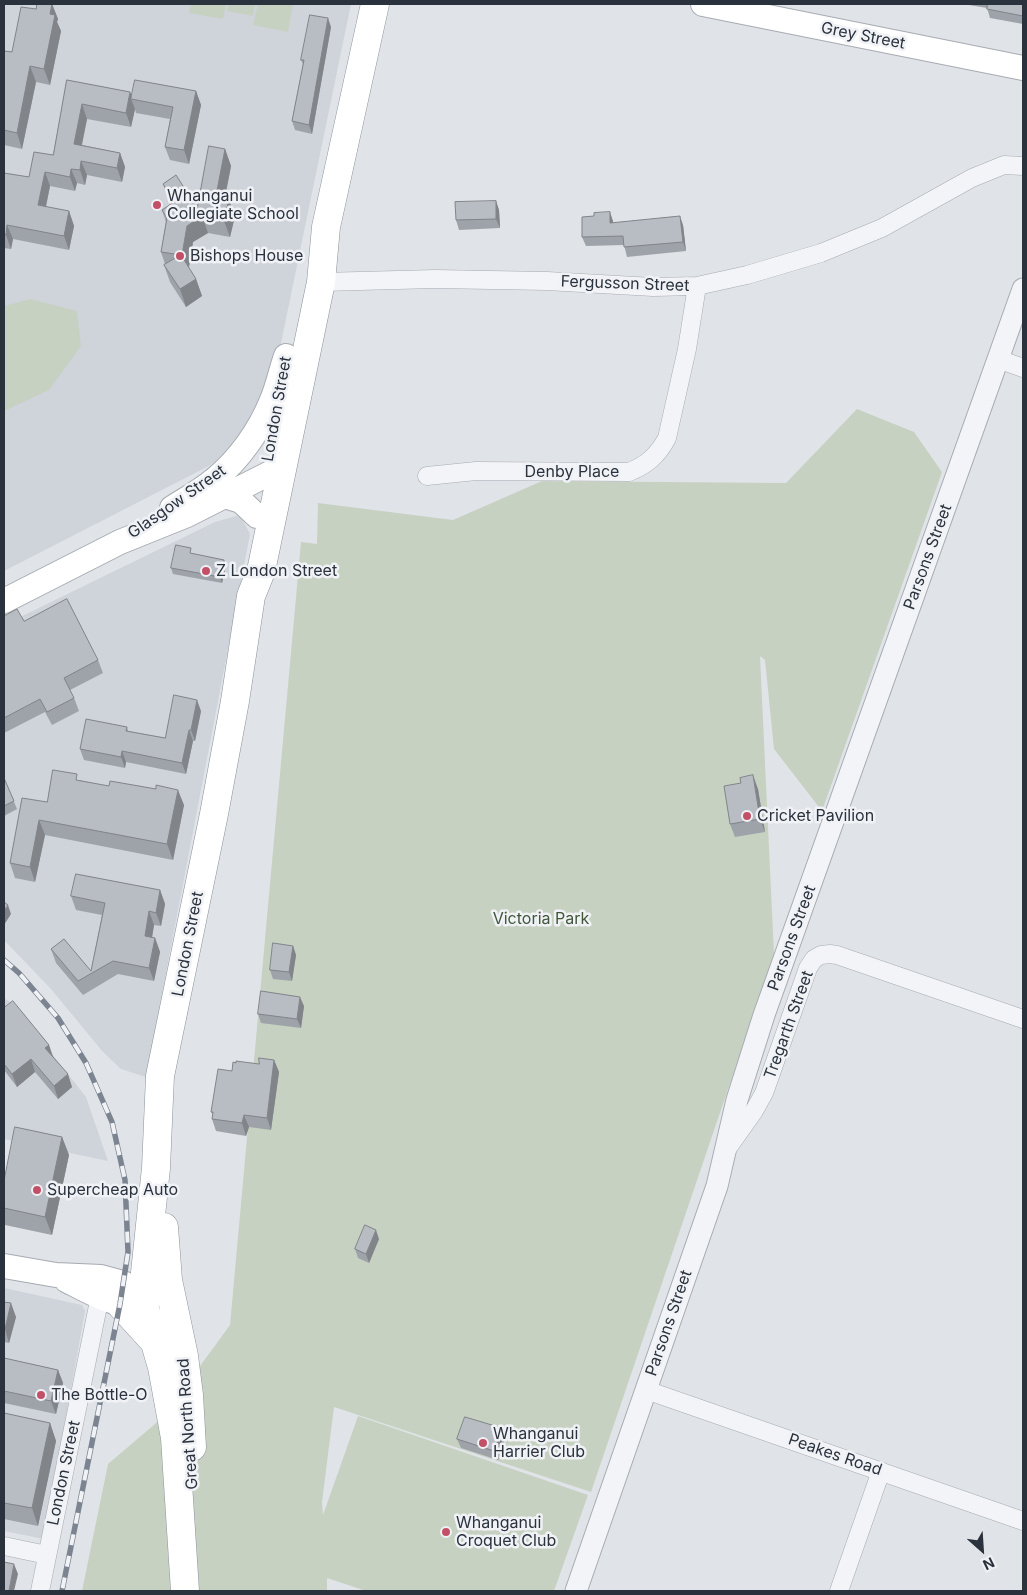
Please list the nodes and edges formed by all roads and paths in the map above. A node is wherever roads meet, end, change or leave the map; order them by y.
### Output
1 (375, 4) edge
2 (703, 4) edge
3 (752, 8) edge
4 (1023, 68) edge
5 (1023, 166) edge
6 (326, 227) junction
7 (321, 282) junction
8 (697, 286) junction
9 (1023, 289) edge
10 (286, 356) junction
11 (998, 359) junction
12 (1023, 368) edge
13 (274, 471) junction
14 (427, 476) dead end
15 (225, 496) junction
16 (258, 516) junction
17 (120, 542) junction
18 (251, 596) junction
19 (4, 601) edge
20 (1023, 1019) edge
21 (726, 1150) junction
22 (156, 1168) junction
23 (4, 1266) edge
24 (56, 1275) junction
25 (121, 1298) junction
26 (646, 1390) junction
27 (176, 1438) junction
28 (881, 1471) junction
29 (1023, 1521) edge
30 (4, 1546) edge
31 (47, 1555) junction
32 (40, 1591) edge
33 (185, 1591) edge
34 (576, 1591) edge
35 (840, 1591) edge

1 - 6 highway, London Street
2 - 3 main road, Grey Street
3 - 4 main road, Grey Street
5 - 8 street, Fergusson Street
6 - 7 highway, London Street
6 - 10 highway, London Street
7 - 8 street, Fergusson Street
7 - 13 highway, London Street
8 - 14 street, Denby Place
9 - 11 street, Parsons Street
10 - 13 highway, London Street
10 - 17 main road, Glasgow Street
11 - 12 street
11 - 21 street, Parsons Street
13 - 15 main road, Glasgow Street
13 - 16 highway, London Street
13 - 18 highway, London Street
15 - 16 main road
15 - 17 main road, Glasgow Street
16 - 18 highway, London Street
17 - 19 main road, Glasgow Street
18 - 22 highway, London Street
20 - 21 street, Tregarth Street
21 - 26 street, Parsons Street
22 - 25 highway, London Street
22 - 33 highway, Great North Road
23 - 24 main road
24 - 25 main road
24 - 25 main road
25 - 27 highway, Great North Road
25 - 27 highway
25 - 31 street, London Street
26 - 28 street, Peakes Road
26 - 34 street, Parsons Street
27 - 33 highway, Great North Road
28 - 29 street, Peakes Road
28 - 35 street
30 - 31 street
31 - 32 street, London Street

